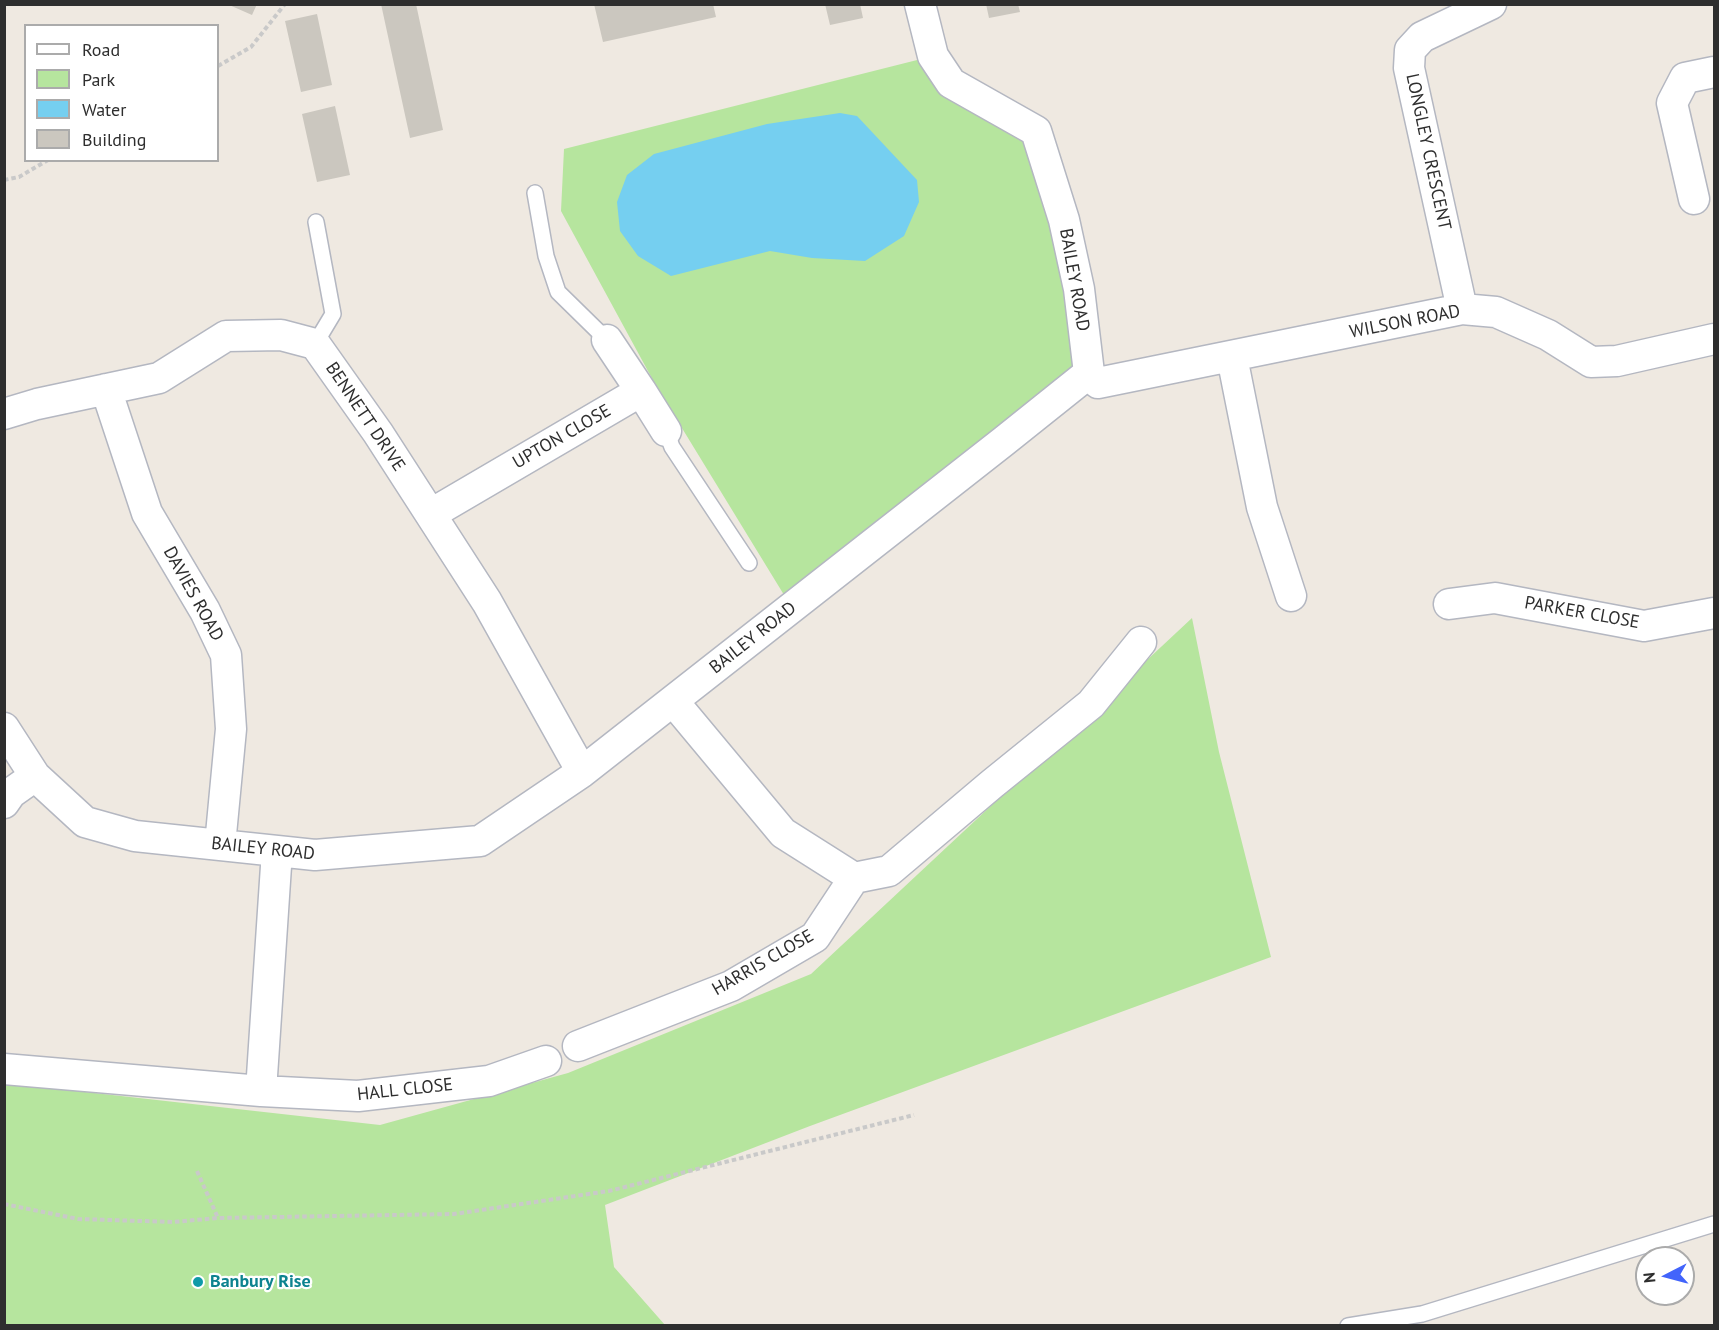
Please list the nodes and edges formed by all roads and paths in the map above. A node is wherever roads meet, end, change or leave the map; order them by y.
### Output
1 (285, 4) edge
2 (920, 4) edge
3 (1491, 4) edge
4 (219, 65) edge
5 (1714, 72) edge
6 (45, 162) edge
7 (4, 180) edge
8 (535, 194) dead end
9 (1694, 199) dead end
10 (316, 222) dead end
11 (1462, 309) junction
12 (1714, 339) edge
13 (607, 340) joint
14 (315, 344) junction
15 (1232, 357) junction
16 (1089, 373) junction
17 (106, 389) junction
18 (641, 392) junction
19 (4, 414) edge
20 (666, 431) joint
21 (431, 514) junction
22 (749, 563) dead end
23 (1291, 596) dead end
24 (1449, 604) dead end
25 (1714, 613) edge
26 (1141, 642) dead end
27 (673, 701) junction
28 (4, 728) edge
29 (582, 772) junction
30 (35, 776) junction
31 (4, 803) edge
32 (220, 845) junction
33 (277, 851) junction
34 (854, 878) junction
35 (578, 1046) dead end
36 (546, 1061) dead end
37 (4, 1069) edge
38 (261, 1091) junction
39 (914, 1115) dead end
40 (197, 1171) dead end
41 (4, 1204) edge
42 (218, 1218) junction
43 (1714, 1224) edge
44 (1348, 1326) edge

1 - 4 path
2 - 16 street, BAILEY ROAD
3 - 11 street, LONGLEY CRESCENT
5 - 9 street
6 - 7 path
8 - 13 lane
10 - 14 lane
11 - 12 street, WILSON ROAD
11 - 15 street, WILSON ROAD
13 - 18 street
14 - 17 street, BENNETT DRIVE
14 - 21 street, BENNETT DRIVE
15 - 16 street, WILSON ROAD
15 - 23 street
16 - 27 street, BAILEY ROAD
17 - 19 street, BENNETT DRIVE
17 - 32 street, DAVIES ROAD
18 - 20 street
18 - 21 street, UPTON CLOSE
20 - 22 lane
21 - 29 street, BENNETT DRIVE
24 - 25 street, PARKER CLOSE
26 - 34 street
27 - 29 street, BAILEY ROAD
27 - 34 street
28 - 30 street, BAILEY ROAD
29 - 33 street, BAILEY ROAD
30 - 31 street
30 - 32 street, BAILEY ROAD
32 - 33 street, BAILEY ROAD
33 - 38 street
34 - 35 street, HARRIS CLOSE
36 - 38 street, HALL CLOSE
37 - 38 street, HALL CLOSE
39 - 42 path
40 - 42 path
41 - 42 path
43 - 44 lane

